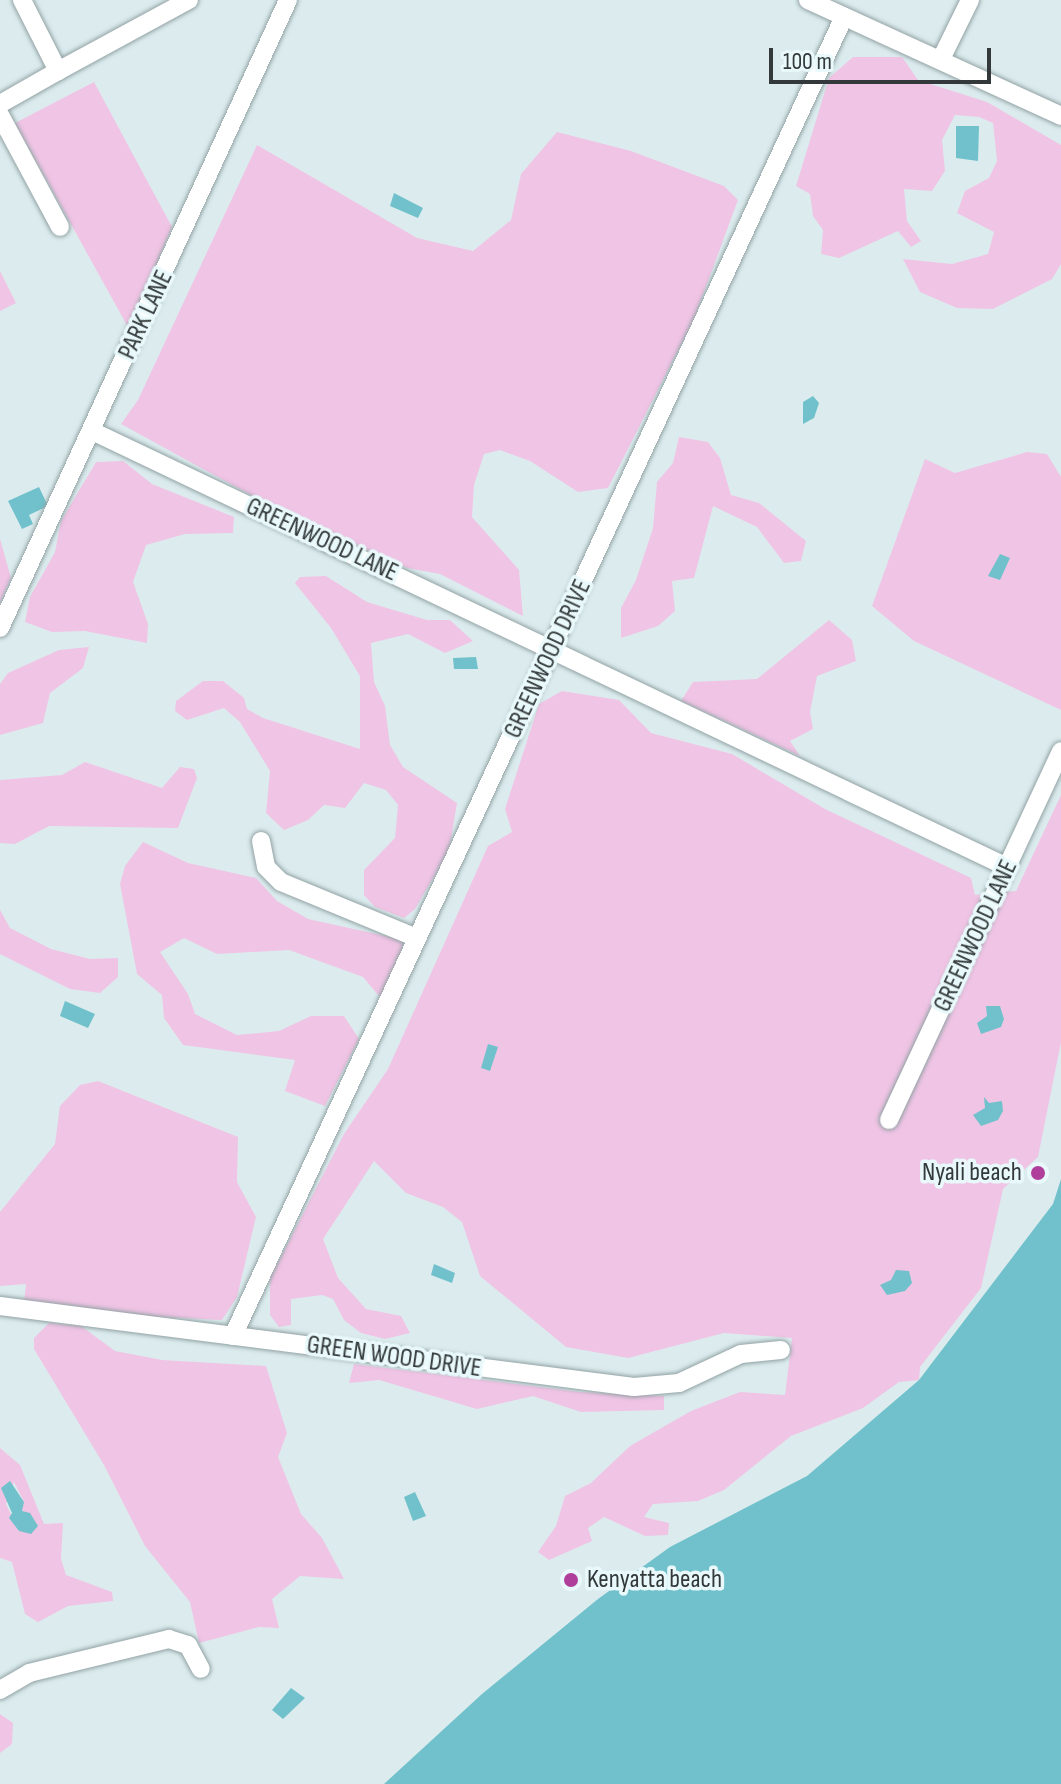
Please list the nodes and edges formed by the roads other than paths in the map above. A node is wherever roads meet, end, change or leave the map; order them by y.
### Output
1 (22, 0) edge
2 (189, 0) edge
3 (288, 0) edge
4 (808, 0) edge
5 (970, 0) edge
6 (844, 17) junction
7 (941, 59) junction
8 (58, 71) junction
9 (0, 104) edge
10 (0, 115) edge
11 (1061, 116) edge
12 (60, 227) dead end
13 (92, 431) junction
14 (0, 628) edge
15 (553, 649) junction
16 (1061, 751) edge
17 (261, 841) dead end
18 (1007, 867) junction
19 (417, 938) junction
20 (889, 1120) dead end
21 (0, 1306) edge
22 (233, 1336) junction
23 (781, 1350) dead end
24 (201, 1669) dead end
25 (0, 1690) edge

1 - 8 street
2 - 8 street
3 - 13 street, PARK LANE
4 - 6 street
5 - 7 street
6 - 7 street
6 - 15 street, GREENWOOD DRIVE
7 - 11 street
8 - 9 street
10 - 12 street
13 - 14 street, PARK LANE
13 - 15 street, GREENWOOD LANE
15 - 18 street, GREENWOOD LANE
15 - 19 street, GREENWOOD DRIVE
16 - 18 street, GREENWOOD LANE
17 - 19 street
18 - 20 street, GREENWOOD LANE
19 - 22 street, GREENWOOD DRIVE
21 - 22 street, GREEN WOOD DRIVE
22 - 23 street, GREEN WOOD DRIVE
24 - 25 street

